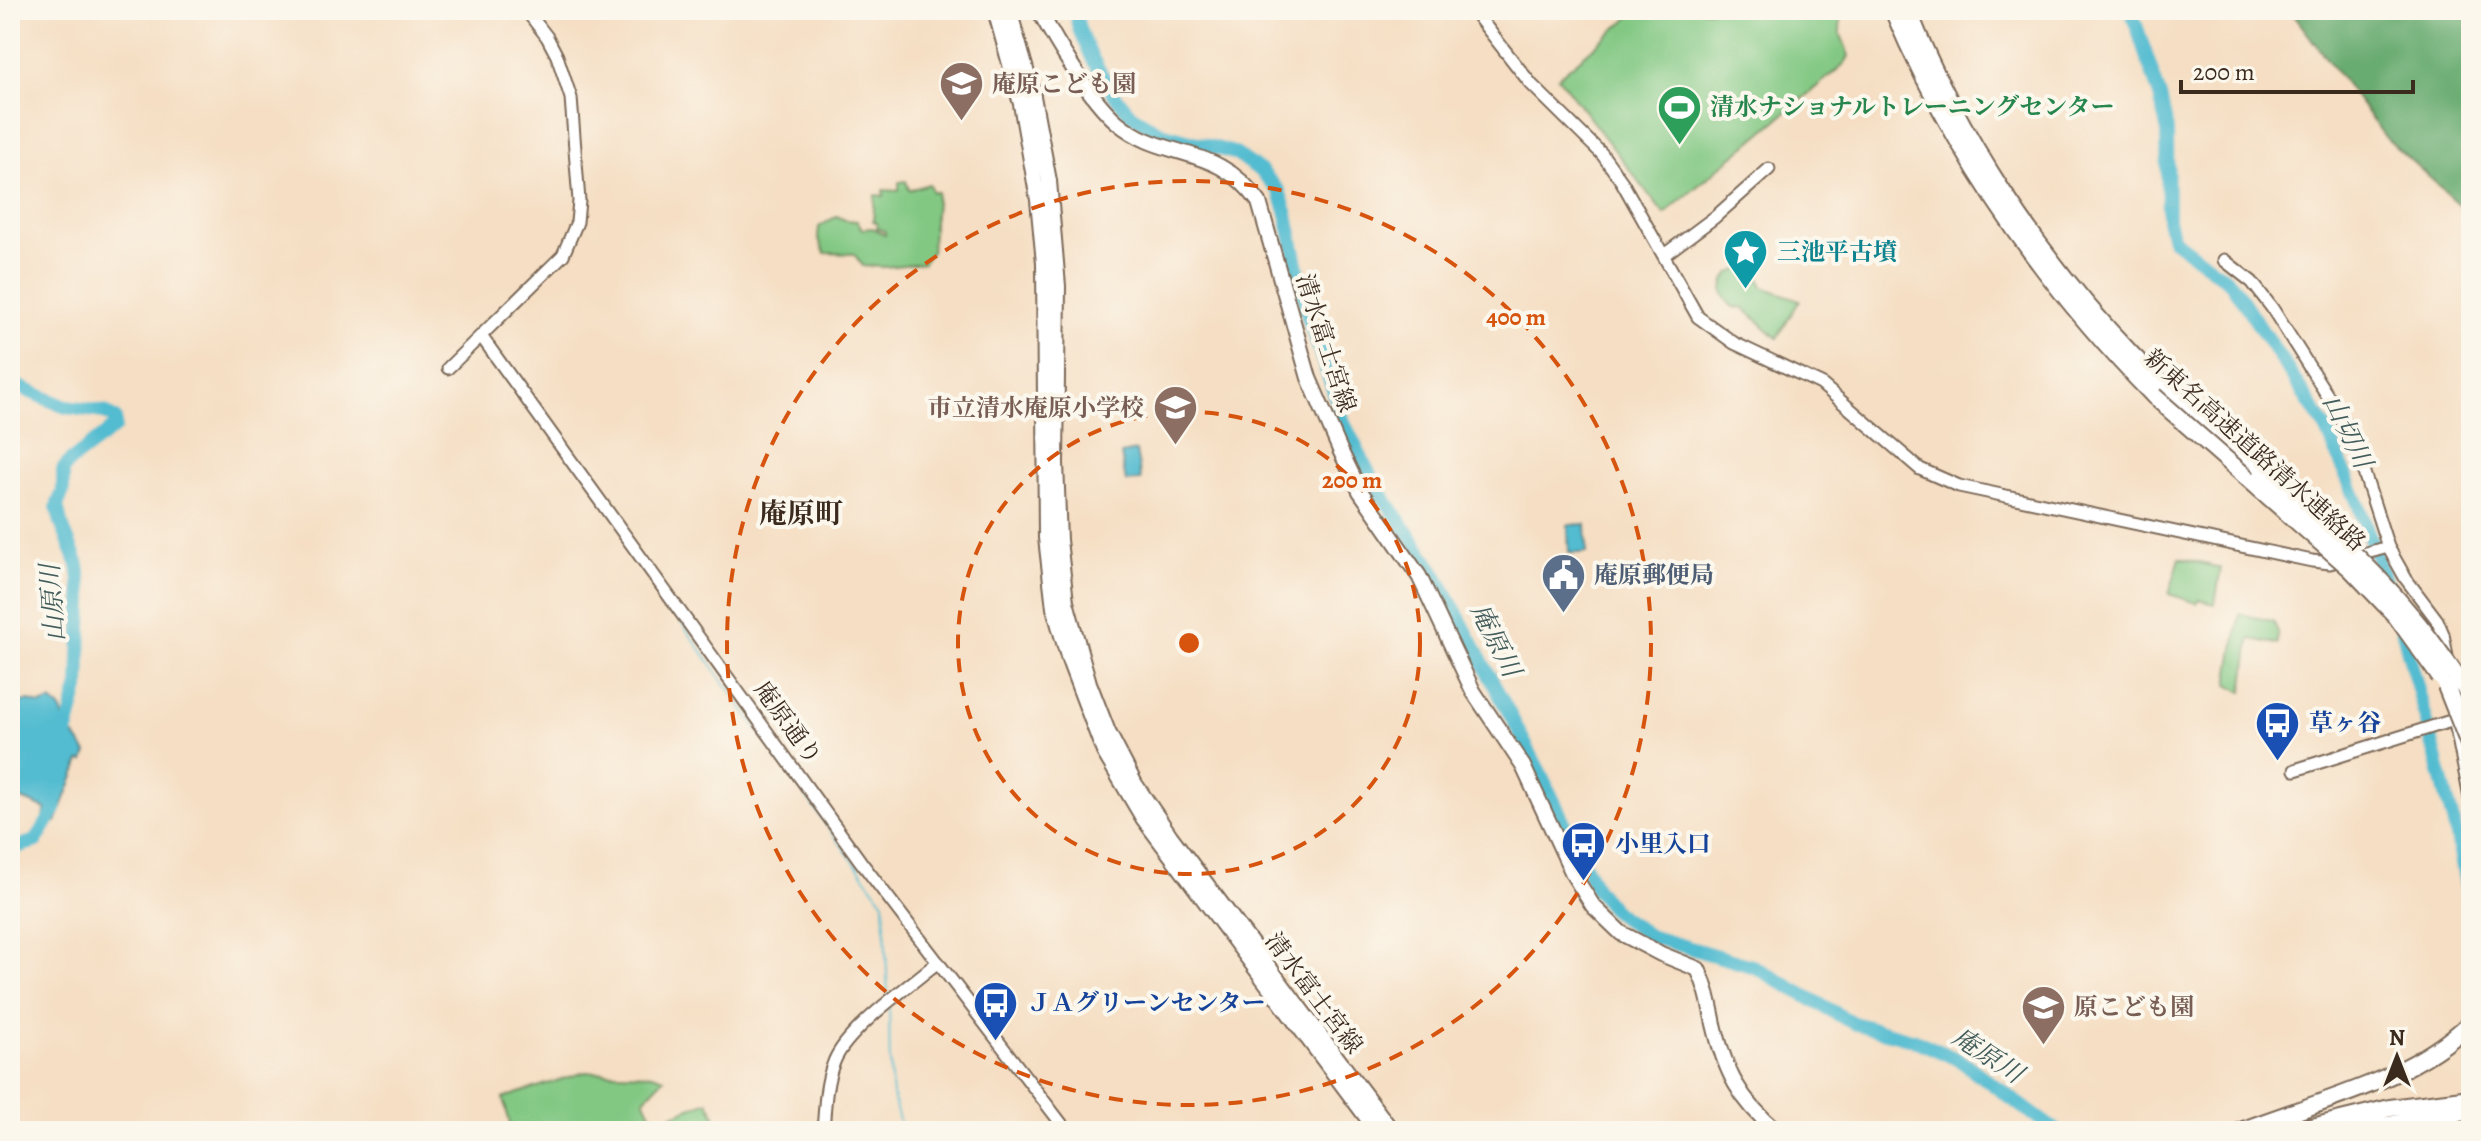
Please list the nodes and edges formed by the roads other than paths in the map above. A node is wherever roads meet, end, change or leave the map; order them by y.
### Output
1 (526, 10) edge
2 (995, 10) edge
3 (1009, 10) edge
4 (1039, 10) edge
5 (1473, 10) edge
6 (1893, 10) edge
7 (1908, 10) edge
8 (1769, 169) dead end
9 (1664, 255) junction
10 (2224, 260) dead end
11 (2091, 319) junction
12 (481, 336) junction
13 (448, 368) dead end
14 (2388, 547) junction
15 (2435, 647) junction
16 (2443, 681) junction
17 (2471, 697) edge
18 (2471, 704) edge
19 (2448, 721) junction
20 (2471, 733) edge
21 (2471, 749) edge
22 (2295, 770) dead end
23 (2471, 803) edge
24 (938, 962) junction
25 (2471, 1022) edge
26 (2471, 1098) edge
27 (2471, 1111) edge
28 (823, 1131) edge
29 (1067, 1131) edge
30 (1377, 1131) edge
31 (1392, 1131) edge
32 (1777, 1131) edge
33 (2241, 1131) edge
34 (2296, 1131) edge
35 (2354, 1131) edge

1 - 12 street
2 - 30 main road, 清水富士宮線
3 - 31 main road, 清水富士宮線
4 - 32 main road, 清水富士宮線
5 - 9 street
6 - 11 highway, 新東名高速道路清水連絡路
7 - 11 highway, 新東名高速道路清水連絡路
8 - 9 street
9 - 14 street
10 - 14 street
11 - 15 highway, 新東名高速道路清水連絡路, bridge
11 - 16 highway, 新東名高速道路清水連絡路, bridge
12 - 13 street
12 - 24 street, 庵原通り
14 - 19 street
15 - 17 highway, bridge
15 - 18 highway, bridge
16 - 20 highway, bridge
16 - 21 highway, bridge
19 - 22 street
19 - 23 street
24 - 28 street
24 - 29 street, 庵原通り
25 - 33 highway
26 - 34 highway
27 - 35 highway

